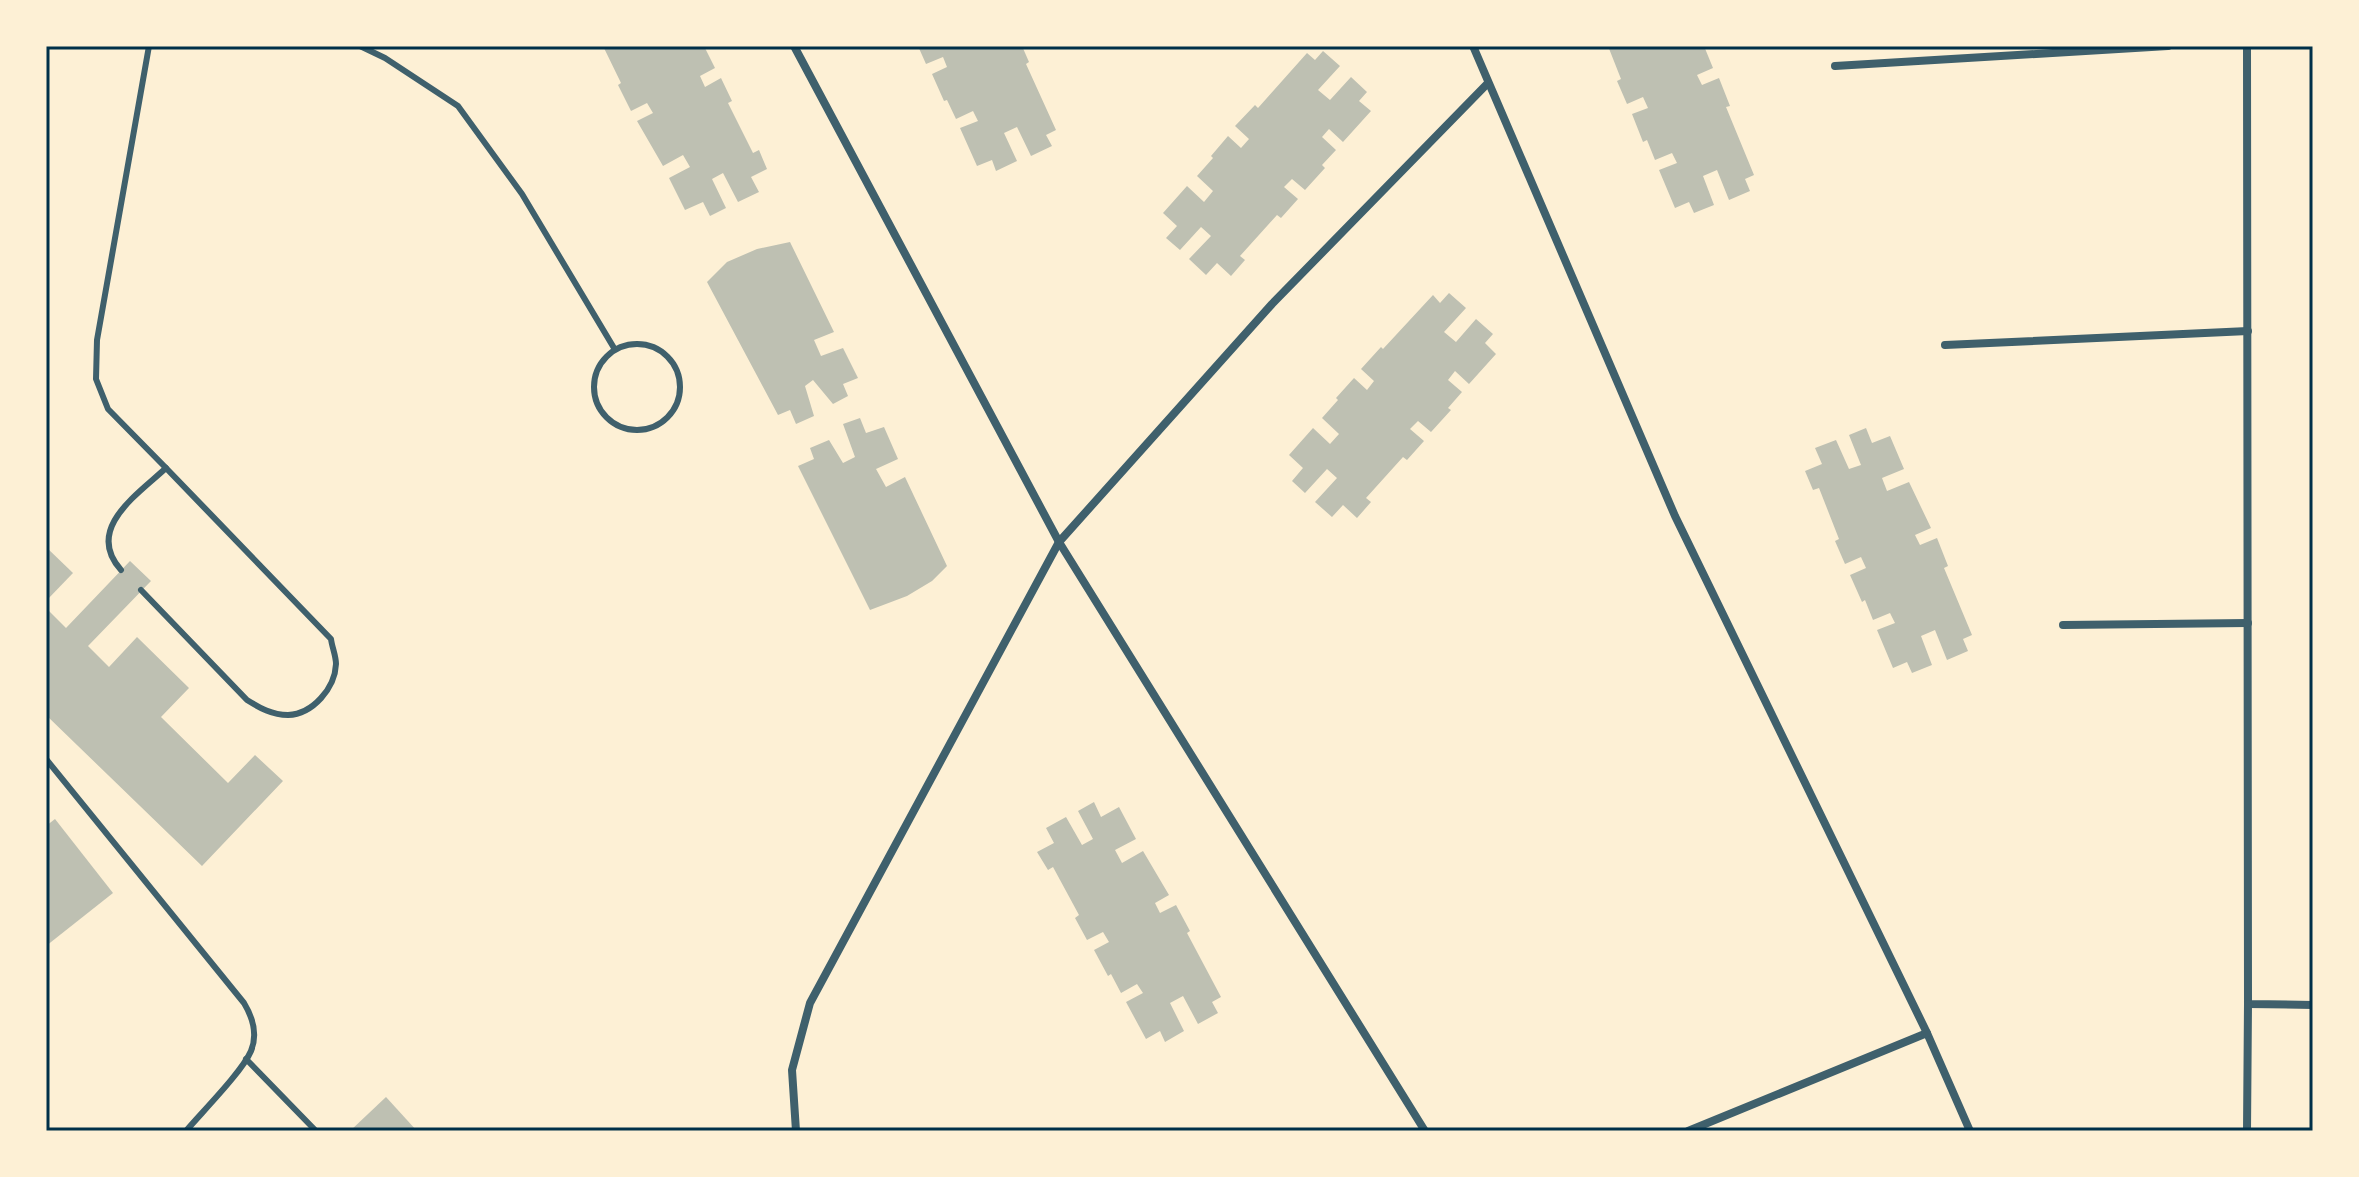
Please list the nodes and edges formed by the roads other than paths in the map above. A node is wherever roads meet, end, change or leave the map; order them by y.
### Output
1 (149, 46) edge
2 (360, 46) edge
3 (794, 46) edge
4 (1473, 46) edge
5 (2168, 46) edge
6 (2247, 46) edge
7 (1835, 66) dead end
8 (1488, 83) junction
9 (2248, 331) junction
10 (1945, 345) dead end
11 (614, 348) junction
12 (166, 468) junction
13 (1059, 542) junction
14 (121, 570) dead end
15 (141, 590) dead end
16 (2248, 623) junction
17 (2063, 625) dead end
18 (46, 759) edge
19 (2248, 1004) junction
20 (2313, 1005) edge
21 (1927, 1033) junction
22 (246, 1059) junction
23 (186, 1131) edge
24 (316, 1131) edge
25 (796, 1131) edge
26 (1425, 1131) edge
27 (1688, 1131) edge
28 (1970, 1131) edge
29 (2247, 1131) edge

1 - 12 lane
2 - 11 lane
3 - 13 street
4 - 8 street
5 - 7 street
6 - 9 street
8 - 13 street
8 - 21 street
9 - 10 street
9 - 16 street
11 - 11 lane
12 - 14 lane
12 - 15 lane
13 - 25 street
13 - 26 street
16 - 17 street
16 - 19 street
18 - 22 lane
19 - 20 street
19 - 29 street
21 - 27 street
21 - 28 street
22 - 23 lane
22 - 24 lane

